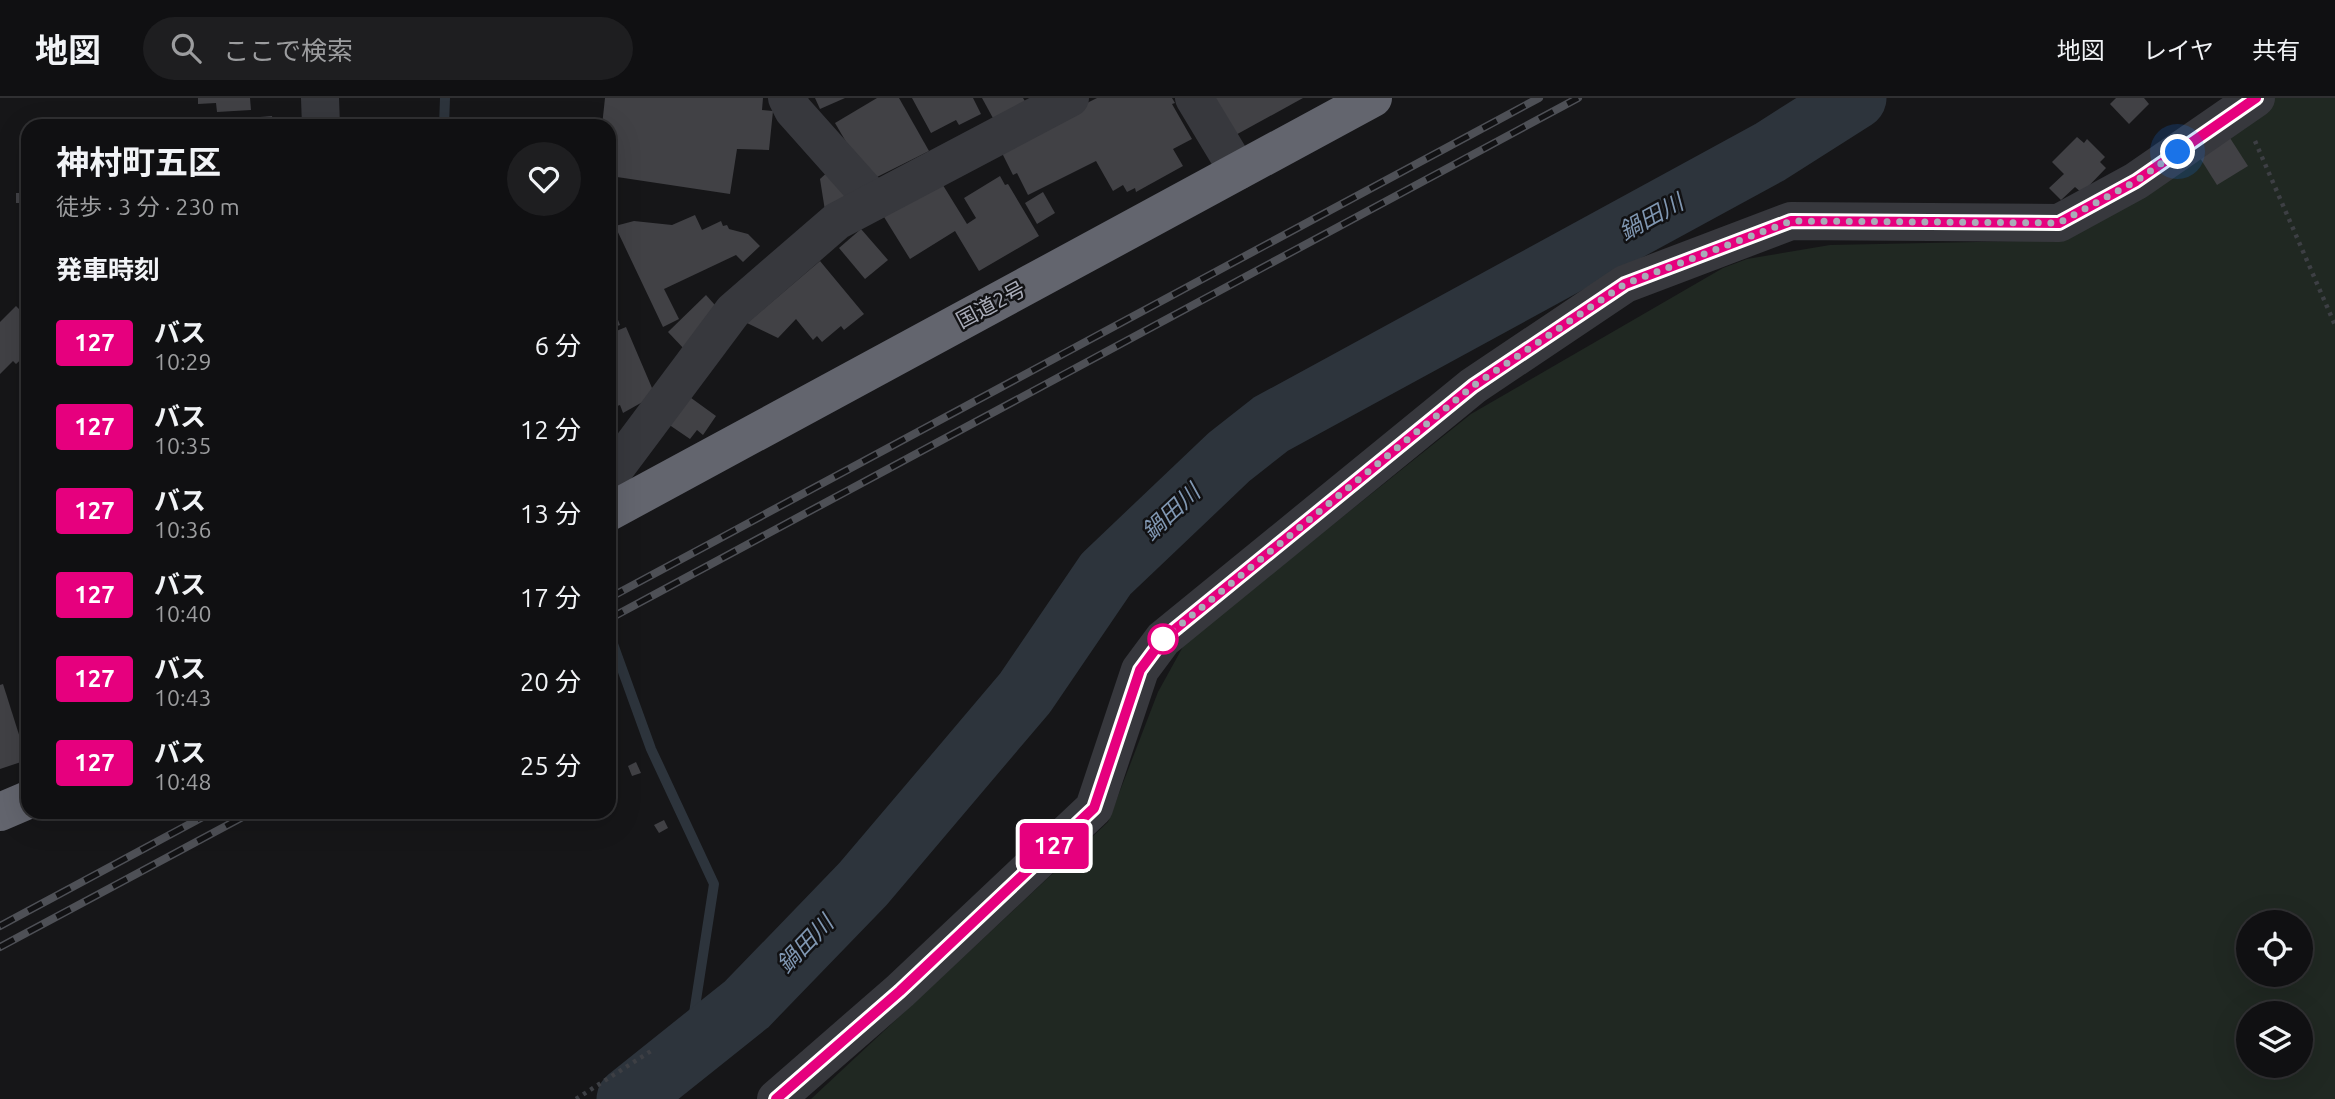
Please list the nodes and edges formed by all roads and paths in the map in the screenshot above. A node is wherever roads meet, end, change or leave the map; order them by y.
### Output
1 (320, 98) edge
2 (787, 98) edge
3 (1070, 98) edge
4 (1194, 98) edge
5 (1373, 98) edge
6 (2248, 103) edge
7 (321, 119) edge
8 (1238, 171) junction
9 (874, 201) junction
10 (2335, 325) edge
11 (616, 467) edge
12 (616, 508) edge
13 (21, 803) edge
14 (0, 812) edge
15 (651, 1051) dead end
16 (576, 1099) edge
17 (776, 1099) edge

1 - 7 street
2 - 9 street
3 - 9 street
4 - 8 street
5 - 8 highway, 国道2号
6 - 10 path
6 - 17 street
8 - 12 highway, 国道2号
9 - 11 street
13 - 14 highway
15 - 16 path

